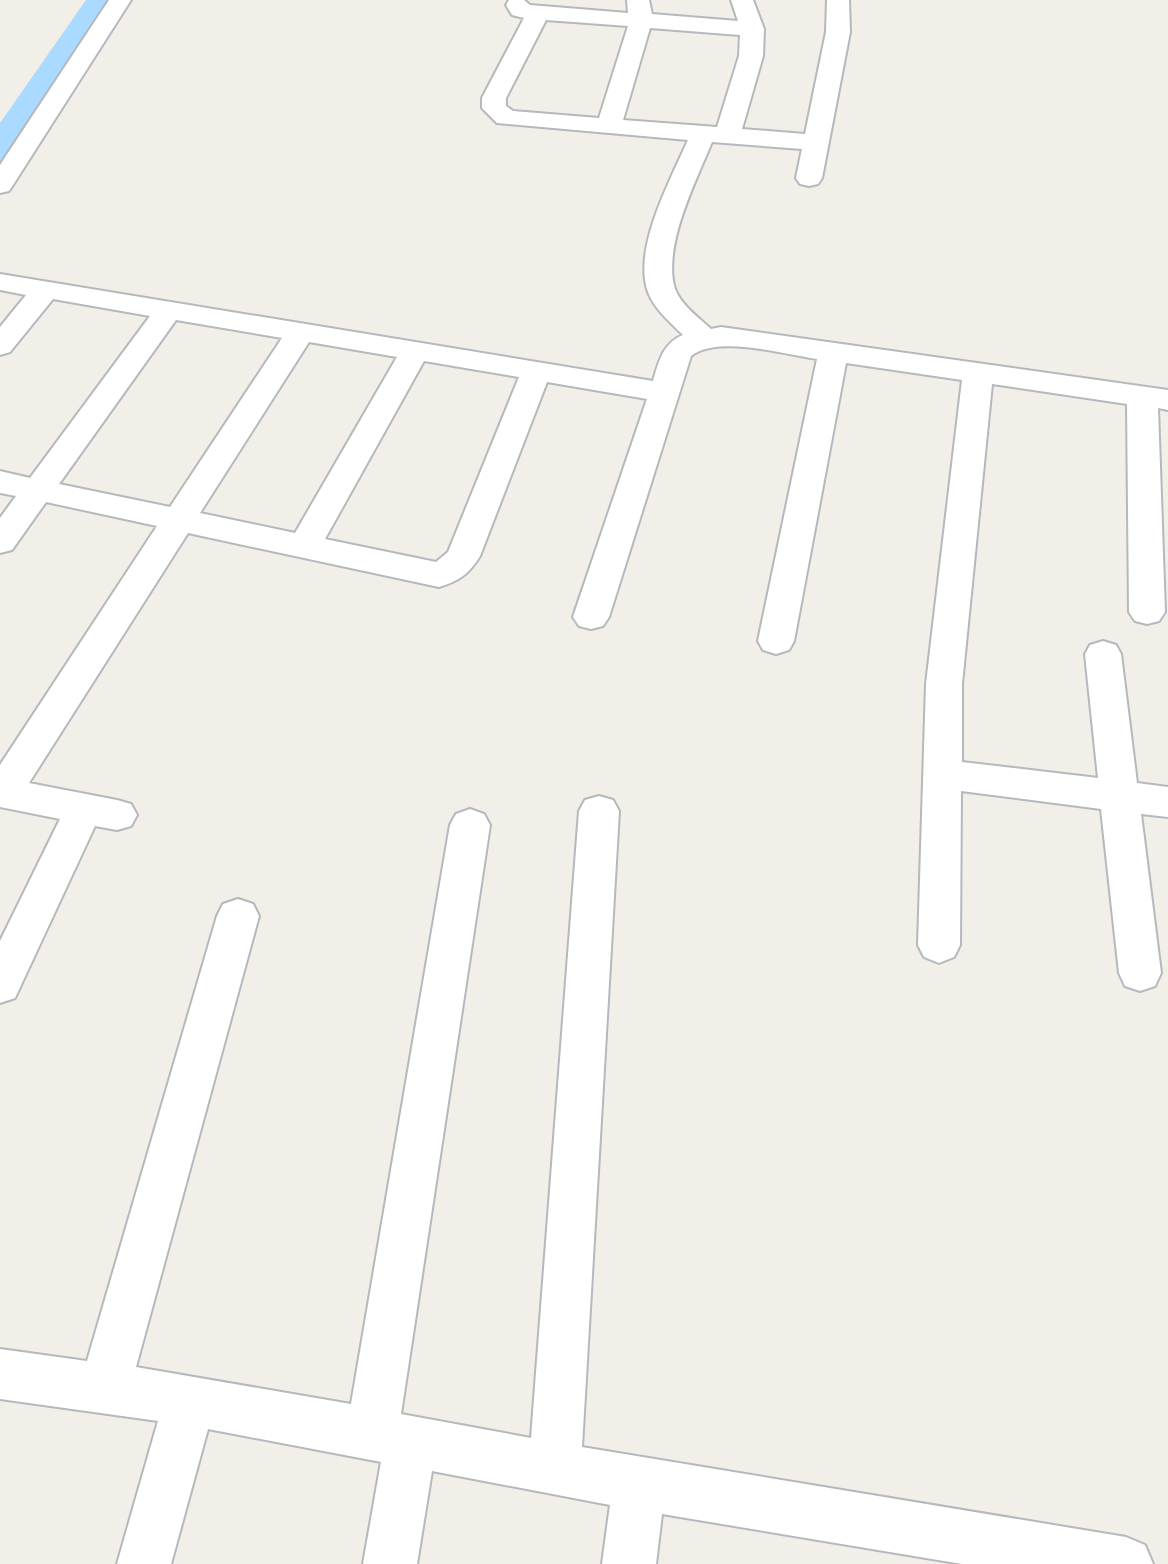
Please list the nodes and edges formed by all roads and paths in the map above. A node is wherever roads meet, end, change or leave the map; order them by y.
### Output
1 (120, 0) edge
2 (742, 0) edge
3 (838, 0) edge
4 (528, 6) edge
5 (639, 10) edge
6 (752, 29) junction
7 (609, 126) junction
8 (715, 135) junction
9 (816, 143) junction
10 (809, 178) dead end
11 (0, 185) edge
12 (0, 282) edge
13 (46, 289) junction
14 (169, 310) junction
15 (301, 331) junction
16 (704, 338) junction
17 (0, 346) edge
18 (415, 350) junction
19 (833, 352) junction
20 (537, 370) junction
21 (978, 373) junction
22 (664, 392) junction
23 (1155, 398) edge
24 (0, 482) edge
25 (37, 490) junction
26 (177, 521) junction
27 (0, 542) edge
28 (303, 548) junction
29 (1147, 612) dead end
30 (591, 617) dead end
31 (776, 641) dead end
32 (1103, 654) dead end
33 (941, 774) junction
34 (1, 792) edge
35 (1119, 796) junction
36 (1168, 802) edge
37 (598, 811) dead end
38 (470, 825) dead end
39 (238, 916) dead end
40 (939, 945) dead end
41 (1140, 973) dead end
42 (0, 985) edge
43 (0, 1374) edge
44 (105, 1387) junction
45 (190, 1400) junction
46 (391, 1438) junction
47 (555, 1468) junction
48 (639, 1484) junction
49 (144, 1564) edge
50 (390, 1564) edge
51 (629, 1564) edge
52 (1126, 1564) edge

1 - 11 street
2 - 6 street
3 - 9 street
4 - 5 street
4 - 7 street
5 - 6 street
5 - 7 street
6 - 8 street
7 - 8 street
8 - 9 street
8 - 16 street
9 - 10 street
12 - 13 street
13 - 14 street
13 - 17 street
14 - 15 street
14 - 25 street
15 - 18 street
15 - 26 street
16 - 19 street
16 - 22 street
18 - 20 street
18 - 28 street
19 - 21 street
19 - 31 street
20 - 22 street
20 - 28 street
21 - 23 street
21 - 33 street
22 - 30 street
23 - 29 street
24 - 25 street
25 - 26 street
25 - 27 street
26 - 28 street
26 - 34 street
32 - 35 street
33 - 35 street
33 - 40 street
34 - 42 street
35 - 36 street
35 - 41 street
37 - 47 street
38 - 46 street
39 - 44 street
43 - 44 street
44 - 45 street
45 - 46 street
45 - 49 street
46 - 47 street
46 - 50 street
47 - 48 street
48 - 51 street
48 - 52 street

